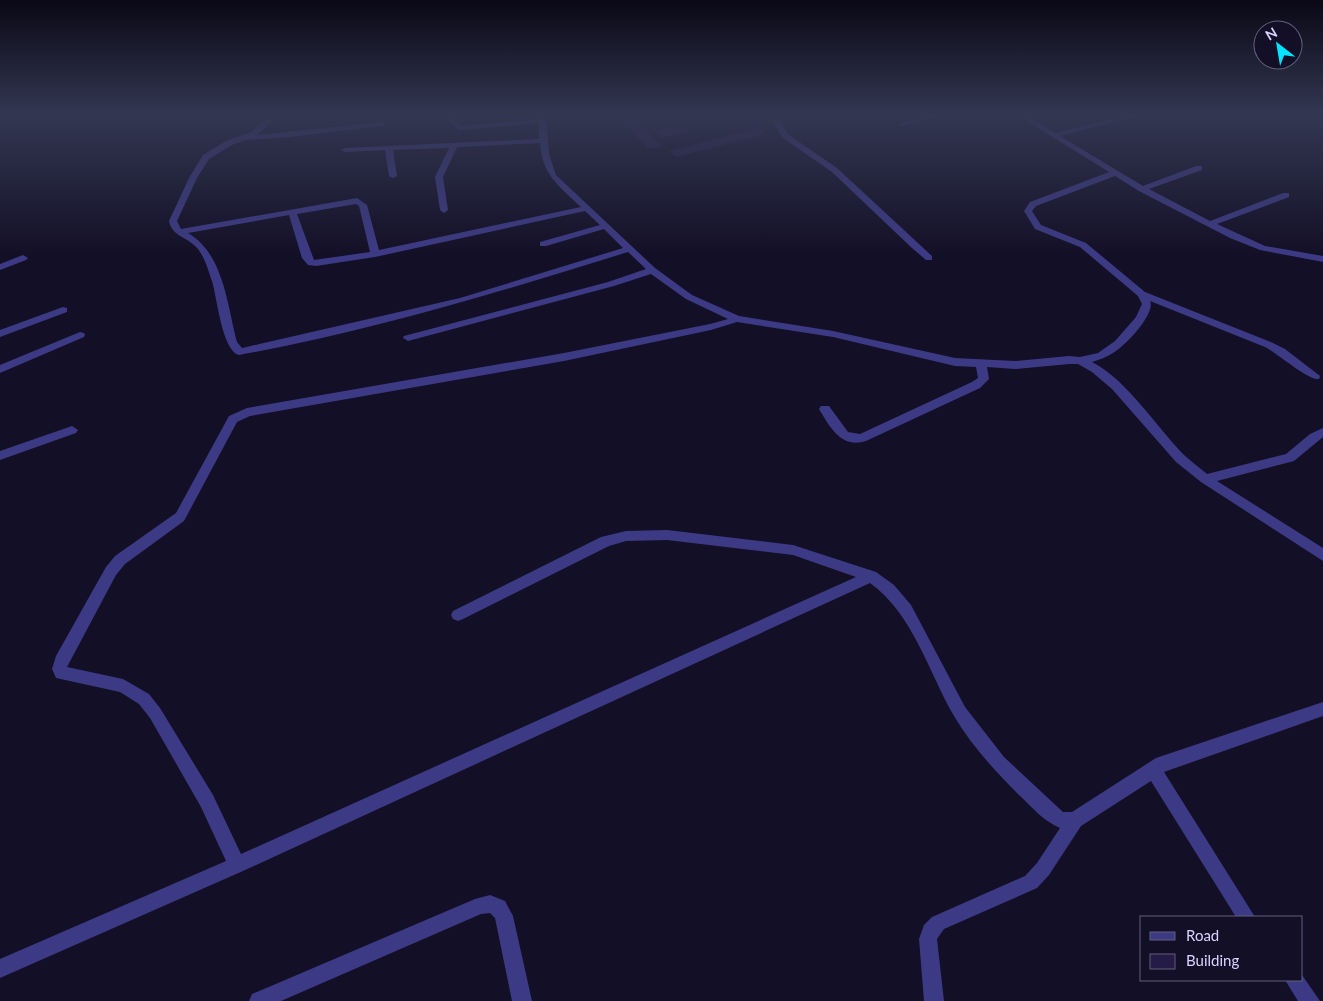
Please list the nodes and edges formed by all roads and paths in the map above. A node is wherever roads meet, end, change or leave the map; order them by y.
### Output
1 (202, 162) edge
2 (391, 162) edge
3 (446, 162) edge
4 (546, 162) edge
5 (821, 162) edge
6 (1097, 162) edge
7 (1199, 168) dead end
8 (1115, 173) junction
9 (393, 176) dead end
10 (1142, 189) junction
11 (1286, 195) dead end
12 (587, 208) junction
13 (444, 210) dead end
14 (292, 212) junction
15 (1210, 224) junction
16 (606, 226) junction
17 (178, 232) junction
18 (543, 244) dead end
19 (629, 249) junction
20 (375, 254) junction
21 (23, 258) dead end
22 (929, 258) dead end
23 (1323, 258) edge
24 (0, 267) edge
25 (652, 270) junction
26 (1142, 294) junction
27 (63, 310) dead end
28 (737, 320) junction
29 (0, 334) edge
30 (80, 336) dead end
31 (408, 338) dead end
32 (1080, 361) junction
33 (981, 363) junction
34 (0, 369) edge
35 (1315, 376) dead end
36 (825, 408) dead end
37 (72, 430) dead end
38 (1323, 432) edge
39 (0, 456) edge
40 (1205, 479) junction
41 (1323, 555) edge
42 (871, 576) junction
43 (458, 615) dead end
44 (1323, 708) edge
45 (1153, 769) junction
46 (1075, 820) junction
47 (237, 865) junction
48 (1245, 916) edge
49 (0, 969) edge
50 (1295, 981) edge
51 (259, 1001) edge
52 (522, 1001) edge
53 (934, 1001) edge
54 (1310, 1001) edge

1 - 17 street
2 - 9 street
3 - 13 street
4 - 12 street
5 - 22 street
6 - 8 street
7 - 10 street
8 - 10 street
8 - 26 street
10 - 15 street
11 - 15 street
12 - 16 street
12 - 20 street
14 - 17 street
14 - 20 street
14 - 20 street
15 - 23 street
16 - 18 street
16 - 19 street
17 - 19 street
19 - 25 street
21 - 24 street
25 - 28 street
25 - 31 street
26 - 32 street
26 - 35 street
27 - 29 street
28 - 33 street
28 - 47 street
30 - 34 street
32 - 33 street
32 - 40 street
33 - 36 street
37 - 39 street
38 - 40 street
40 - 41 street
42 - 43 street
42 - 46 street
42 - 47 street
44 - 45 street
45 - 46 street
45 - 48 street
46 - 53 street
47 - 49 street
50 - 54 street
51 - 52 street

